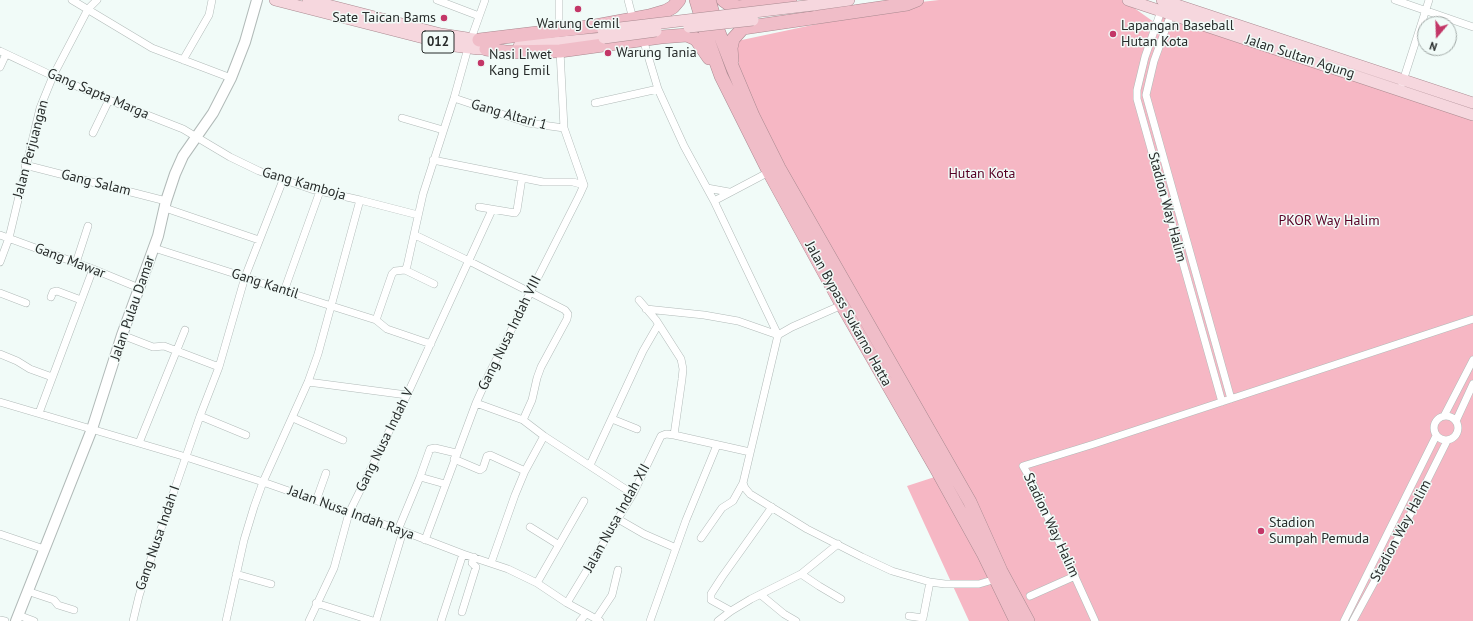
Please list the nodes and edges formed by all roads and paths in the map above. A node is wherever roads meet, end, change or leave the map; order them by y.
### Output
1 (72, 0) edge
2 (97, 0) edge
3 (212, 0) edge
4 (257, 0) edge
5 (275, 0) edge
6 (308, 0) edge
7 (437, 0) edge
8 (485, 0) edge
9 (559, 0) edge
10 (628, 0) edge
11 (679, 0) edge
12 (696, 0) edge
13 (709, 0) edge
14 (723, 0) edge
15 (790, 0) edge
16 (849, 0) edge
17 (909, 0) edge
18 (917, 0) edge
19 (1128, 0) edge
20 (1395, 0) edge
21 (1429, 0) edge
22 (1168, 4) edge
23 (739, 7) junction
24 (813, 8) junction
25 (88, 9) junction
26 (1425, 10) junction
27 (479, 16) junction
28 (649, 16) junction
29 (633, 20) junction
30 (1473, 27) edge
31 (743, 28) junction
32 (559, 31) junction
33 (680, 35) junction
34 (643, 40) junction
35 (476, 44) junction
36 (560, 51) junction
37 (3, 53) edge
38 (183, 60) junction
39 (732, 66) junction
40 (0, 68) edge
41 (53, 76) junction
42 (721, 76) junction
43 (231, 78) junction
44 (1403, 79) junction
45 (658, 89) junction
46 (1400, 90) junction
47 (454, 98) junction
48 (109, 100) junction
49 (595, 102) dead end
50 (1473, 103) edge
51 (1473, 115) edge
52 (402, 118) dead end
53 (564, 128) junction
54 (443, 130) junction
55 (93, 133) dead end
56 (197, 136) junction
57 (433, 160) junction
58 (25, 165) junction
59 (769, 172) junction
60 (522, 178) junction
61 (283, 180) junction
62 (584, 185) junction
63 (707, 188) junction
64 (320, 191) junction
65 (729, 192) junction
66 (360, 200) junction
67 (714, 201) junction
68 (166, 205) junction
69 (479, 207) dead end
70 (492, 210) junction
71 (418, 215) junction
72 (88, 226) dead end
73 (0, 235) edge
74 (415, 235) junction
75 (9, 238) junction
76 (259, 240) junction
77 (154, 248) junction
78 (469, 261) junction
79 (0, 262) edge
80 (76, 263) junction
81 (93, 269) junction
82 (404, 270) junction
83 (830, 271) junction
84 (245, 277) junction
85 (434, 284) dead end
86 (139, 288) junction
87 (284, 291) junction
88 (530, 293) junction
89 (0, 294) edge
90 (51, 296) dead end
91 (82, 300) junction
92 (640, 300) dead end
93 (26, 303) dead end
94 (330, 305) junction
95 (842, 306) junction
96 (646, 309) junction
97 (1473, 319) edge
98 (376, 320) junction
99 (658, 325) junction
100 (185, 330) dead end
101 (122, 335) junction
102 (778, 335) junction
103 (431, 344) junction
104 (177, 351) junction
105 (0, 354) edge
106 (1473, 360) edge
107 (219, 366) junction
108 (52, 378) junction
109 (308, 382) junction
110 (1473, 384) edge
111 (407, 395) junction
112 (1231, 399) junction
113 (0, 402) edge
114 (1222, 402) junction
115 (476, 403) junction
116 (39, 413) junction
117 (200, 416) junction
118 (1444, 416) junction
119 (293, 418) junction
120 (612, 419) junction
121 (523, 420) junction
122 (1456, 421) junction
123 (92, 429) junction
124 (637, 429) dead end
125 (674, 435) junction
126 (246, 436) dead end
127 (544, 436) junction
128 (1436, 436) junction
129 (343, 440) dead end
130 (1447, 440) junction
131 (139, 443) junction
132 (717, 445) junction
133 (750, 452) junction
134 (186, 456) junction
135 (455, 456) junction
136 (590, 465) junction
137 (525, 471) junction
138 (326, 473) dead end
139 (420, 476) junction
140 (263, 482) junction
141 (743, 483) junction
142 (445, 484) junction
143 (633, 494) junction
144 (316, 501) junction
145 (584, 501) dead end
146 (772, 507) junction
147 (349, 513) junction
148 (618, 519) junction
149 (530, 527) dead end
150 (401, 531) junction
151 (0, 534) edge
152 (702, 538) dead end
153 (425, 540) junction
154 (838, 544) junction
155 (559, 545) junction
156 (676, 548) junction
157 (1380, 548) junction
158 (44, 549) junction
159 (463, 554) junction
160 (1390, 554) junction
161 (474, 557) junction
162 (491, 563) junction
163 (618, 570) dead end
164 (236, 574) junction
165 (801, 574) junction
166 (1075, 576) junction
167 (996, 579) junction
168 (930, 582) junction
169 (537, 583) junction
170 (1362, 583) junction
171 (271, 584) dead end
172 (1371, 587) junction
173 (27, 591) junction
174 (761, 595) junction
175 (1030, 596) dead end
176 (841, 599) dead end
177 (316, 603) junction
178 (567, 603) junction
179 (74, 610) dead end
180 (731, 611) junction
181 (462, 612) dead end
182 (586, 614) junction
183 (909, 616) dead end
184 (17, 618) edge
185 (0, 620) edge
186 (598, 620) edge
187 (5, 621) edge
188 (34, 621) edge
189 (133, 621) edge
190 (226, 621) edge
191 (308, 621) edge
192 (373, 621) edge
193 (376, 621) edge
194 (441, 621) edge
195 (580, 621) edge
196 (650, 621) edge
197 (718, 621) edge
198 (796, 621) edge
199 (1016, 621) edge
200 (1028, 621) edge
201 (1095, 621) edge
202 (1344, 621) edge
203 (1353, 621) edge

1 - 25 street
2 - 25 street, Jalan Perjuangan
3 - 38 street
4 - 43 street, Jalan Pulau Damar
5 - 35 main road, 012
6 - 35 main road, 012
7 - 27 street
8 - 27 street
9 - 32 street
10 - 29 street
11 - 28 highway
12 - 42 highway, Jalan Bypass Sukarno Hatta
13 - 39 highway, Jalan Bypass Sukarno Hatta
14 - 23 highway
15 - 23 highway
16 - 24 main road
17 - 24 main road
18 - 31 highway
19 - 22 main road, Jalan Sultan Agung
20 - 26 street
21 - 26 street
22 - 44 main road, Jalan Sultan Agung
22 - 46 main road, Jalan Sultan Agung
22 - 112 street, Stadion Way Halim
22 - 114 street, Stadion Way Halim
23 - 31 highway
24 - 35 main road, 012, bridge
25 - 38 street
25 - 41 street, Jalan Perjuangan
26 - 30 street
26 - 44 street
27 - 35 street
28 - 29 highway
28 - 33 highway
29 - 32 highway
31 - 39 highway
32 - 35 highway
33 - 34 highway
33 - 42 highway
34 - 36 highway
34 - 45 street
35 - 36 highway
35 - 47 street
36 - 53 street
37 - 40 street
37 - 41 street, Gang Sapta Marga
38 - 43 street
39 - 83 highway, Jalan Bypass Sukarno Hatta
41 - 48 street, Gang Sapta Marga
41 - 58 street, Jalan Perjuangan
42 - 59 highway, Jalan Bypass Sukarno Hatta
43 - 56 street, Jalan Pulau Damar
44 - 46 street
44 - 50 main road, Jalan Sultan Agung
45 - 49 street
45 - 63 street
46 - 51 main road, Jalan Sultan Agung
47 - 53 street, Gang Altari 1
47 - 54 street
48 - 55 street
48 - 56 street, Gang Sapta Marga
52 - 54 street
53 - 62 street
54 - 57 street
56 - 61 street, Gang Kamboja
56 - 68 street, Jalan Pulau Damar
57 - 60 street
57 - 71 street
58 - 68 street, Gang Salam
58 - 75 street, Jalan Perjuangan
59 - 65 street
59 - 83 highway, Jalan Bypass Sukarno Hatta
60 - 62 street
60 - 70 street
61 - 64 street, Gang Kamboja
61 - 76 street, Gang Nusa Indah I
62 - 88 street, Gang Nusa Indah VIII
63 - 65 street
63 - 67 street
64 - 66 street, Gang Kamboja
64 - 87 street
65 - 67 street
66 - 71 street, Gang Kamboja
66 - 94 street
67 - 102 street
68 - 76 street, Gang Salam
68 - 77 street, Jalan Pulau Damar
69 - 70 street
70 - 78 street, Gang Nusa Indah V
71 - 74 street
72 - 80 street
73 - 75 street, Gang Mawar
74 - 78 street
74 - 82 street
75 - 79 street, Jalan Perjuangan
75 - 80 street, Gang Mawar
76 - 84 street, Gang Nusa Indah I
77 - 84 street, Gang Kantil
77 - 86 street, Jalan Pulau Damar
78 - 88 street
78 - 103 street, Gang Nusa Indah V
80 - 81 street, Gang Mawar
81 - 86 street, Gang Mawar
81 - 91 street
82 - 85 street
82 - 98 street
83 - 95 highway, Jalan Bypass Sukarno Hatta
83 - 200 highway, Jalan Bypass Sukarno Hatta
84 - 87 street, Gang Kantil
84 - 107 street, Gang Nusa Indah I
86 - 101 street, Jalan Pulau Damar
87 - 94 street, Gang Kantil
88 - 115 street, Gang Nusa Indah VIII
88 - 121 street
89 - 93 street
90 - 91 street
91 - 108 street
92 - 96 street
94 - 98 street, Gang Kantil
94 - 109 street
95 - 102 street
95 - 167 highway, Jalan Bypass Sukarno Hatta
96 - 99 street
96 - 102 street
97 - 112 street, Stadion Way Halim
98 - 103 street, Gang Kantil
99 - 120 street
99 - 125 street
100 - 104 street
101 - 104 street
101 - 123 street, Jalan Pulau Damar
102 - 133 street
103 - 111 street, Gang Nusa Indah V
104 - 107 street
104 - 131 street
105 - 108 street
106 - 118 street
107 - 117 street, Gang Nusa Indah I
108 - 116 street
109 - 111 street
109 - 119 street
110 - 122 street
111 - 147 street, Gang Nusa Indah V
112 - 114 street, Stadion Way Halim
113 - 116 street, Jalan Nusa Indah Raya
114 - 166 street, Stadion Way Halim
115 - 121 street
115 - 135 street, Gang Nusa Indah VIII
116 - 123 street, Jalan Nusa Indah Raya
117 - 126 street
117 - 134 street, Gang Nusa Indah I
118 - 122 street
118 - 128 street
119 - 129 street
119 - 140 street
120 - 124 street
120 - 136 street
121 - 127 street
122 - 130 street
123 - 131 street, Jalan Nusa Indah Raya
123 - 158 street, Jalan Pulau Damar
125 - 132 street
125 - 143 street, Jalan Nusa Indah XII
127 - 136 street
127 - 137 street
128 - 130 street
128 - 157 street, Stadion Way Halim
130 - 160 street, Stadion Way Halim
131 - 134 street, Jalan Nusa Indah Raya
132 - 133 street
132 - 156 street
133 - 141 street
134 - 140 street, Jalan Nusa Indah Raya
134 - 189 street, Gang Nusa Indah I
135 - 137 street
135 - 139 street
135 - 142 street, Gang Nusa Indah VIII
136 - 143 street
137 - 162 street
138 - 144 street
139 - 142 street
139 - 150 street
140 - 144 street, Jalan Nusa Indah Raya
140 - 164 street
141 - 146 street
141 - 152 street
142 - 153 street, Gang Nusa Indah VIII
143 - 148 street, Jalan Nusa Indah XII
144 - 147 street, Jalan Nusa Indah Raya
145 - 155 street
146 - 154 street
146 - 180 street
147 - 150 street, Jalan Nusa Indah Raya
147 - 177 street, Gang Nusa Indah V
148 - 156 street
148 - 178 street, Jalan Nusa Indah XII
149 - 155 street
150 - 153 street, Jalan Nusa Indah Raya
150 - 193 street
151 - 158 street
153 - 159 street, Jalan Nusa Indah Raya
154 - 165 street
154 - 168 street
155 - 169 street
156 - 196 street
157 - 160 street
157 - 170 street, Stadion Way Halim
158 - 173 street, Jalan Pulau Damar
159 - 161 street, Jalan Nusa Indah Raya
159 - 194 street
160 - 172 street, Stadion Way Halim
161 - 162 street, Jalan Nusa Indah Raya
161 - 181 street
162 - 169 street, Jalan Nusa Indah Raya
163 - 186 street
164 - 171 street
164 - 190 street
165 - 174 street
165 - 176 street
166 - 175 street
166 - 201 street, Stadion Way Halim
167 - 168 street
167 - 199 highway, Jalan Bypass Sukarno Hatta
168 - 183 street
169 - 178 street, Jalan Nusa Indah Raya
170 - 172 street
170 - 202 street, Stadion Way Halim
172 - 203 street, Stadion Way Halim
173 - 179 street
173 - 184 street, Jalan Pulau Damar
174 - 180 street
174 - 198 street
177 - 191 street, Gang Nusa Indah V
177 - 192 street
178 - 182 street, Jalan Nusa Indah Raya
180 - 197 street
182 - 186 street, Jalan Nusa Indah Raya
182 - 195 street
184 - 188 street
185 - 187 street

